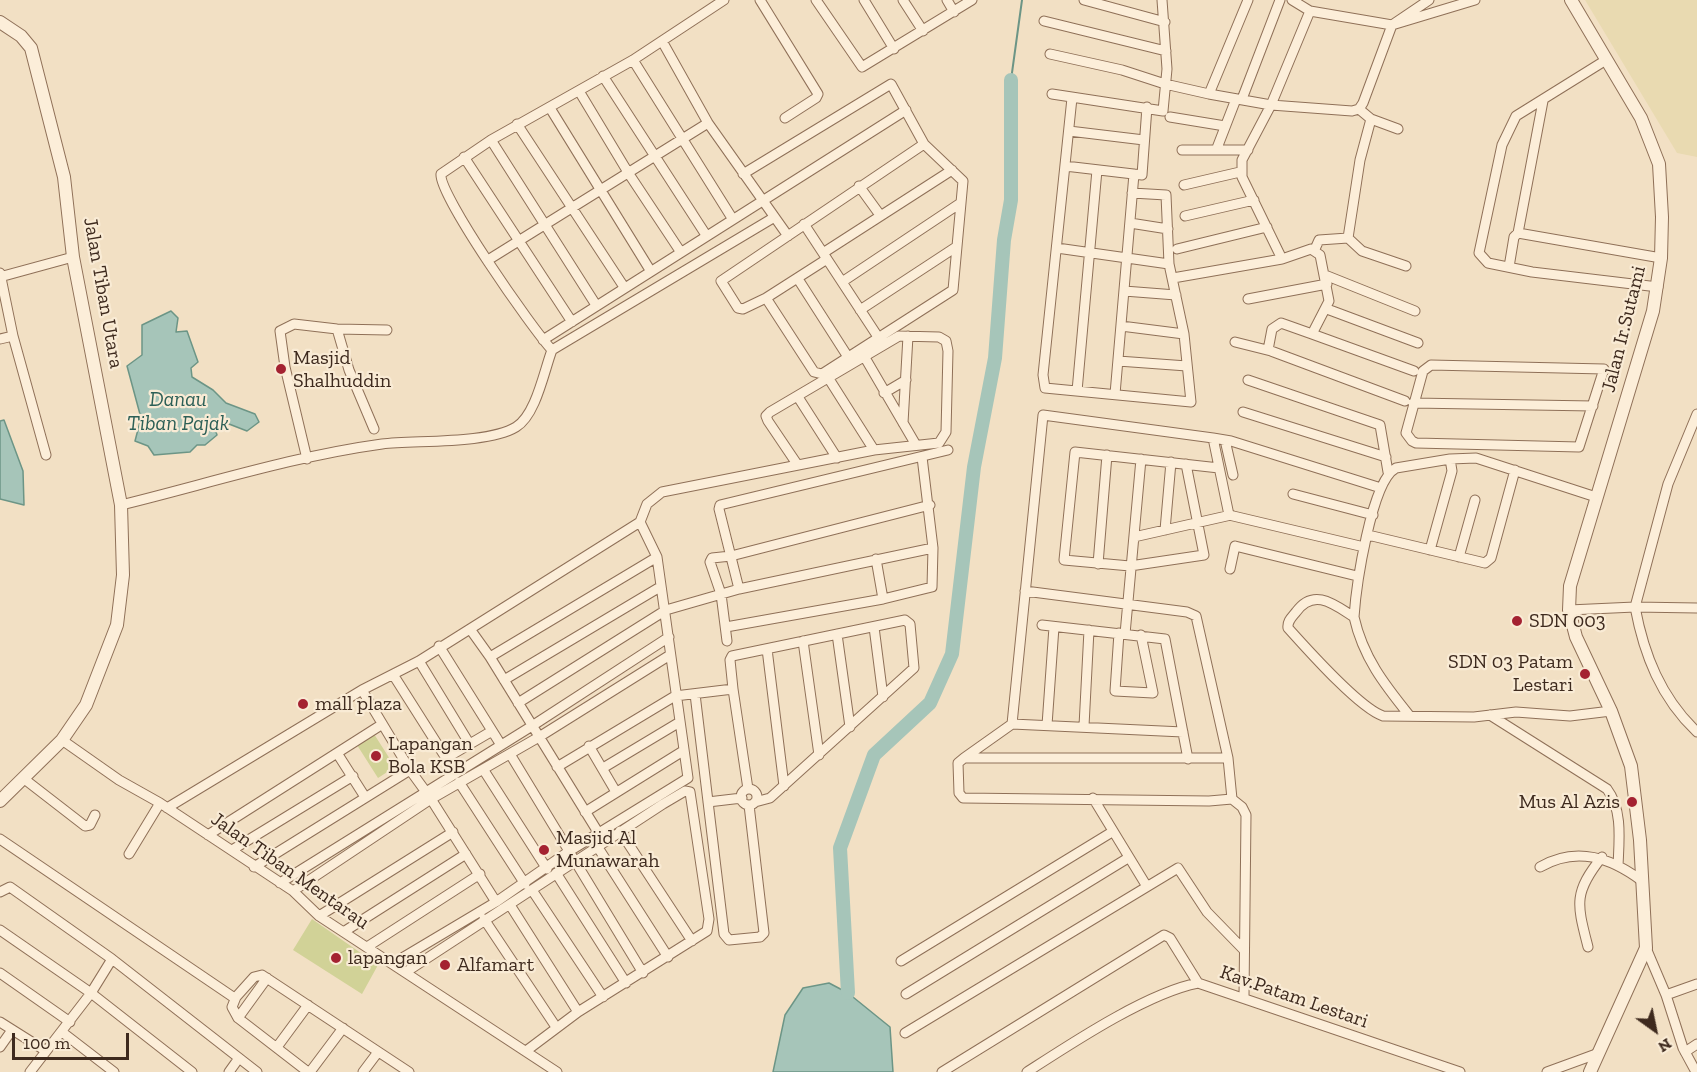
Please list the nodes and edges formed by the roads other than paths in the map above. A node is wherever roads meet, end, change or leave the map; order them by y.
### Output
1 (724, 0) edge
2 (760, 0) edge
3 (816, 0) edge
4 (864, 0) edge
5 (903, 0) edge
6 (946, 0) edge
7 (972, 0) edge
8 (1084, 0) edge
9 (1162, 0) edge
10 (1248, 0) edge
11 (1280, 0) edge
12 (1292, 0) edge
13 (1429, 0) edge
14 (1475, 0) edge
15 (1571, 0) edge
16 (1310, 11) junction
17 (954, 12) junction
18 (1044, 21) dead end
19 (0, 22) edge
20 (1165, 22) junction
21 (1392, 25) junction
22 (923, 31) junction
23 (662, 40) junction
24 (894, 49) junction
25 (1166, 51) junction
26 (1050, 54) dead end
27 (633, 60) junction
28 (1606, 60) junction
29 (603, 76) junction
30 (1165, 84) junction
31 (579, 91) junction
32 (1052, 94) dead end
33 (1209, 94) junction
34 (1072, 98) junction
35 (1239, 99) junction
36 (1543, 101) junction
37 (1271, 105) junction
38 (1147, 107) junction
39 (550, 108) junction
40 (1359, 109) junction
41 (906, 110) junction
42 (1170, 117) dead end
43 (785, 118) dead end
44 (1371, 119) junction
45 (708, 123) junction
46 (517, 124) junction
47 (1225, 126) junction
48 (1398, 129) dead end
49 (1069, 131) junction
50 (491, 140) junction
51 (1144, 140) junction
52 (684, 141) junction
53 (924, 144) junction
54 (1217, 148) junction
55 (1182, 150) dead end
56 (1248, 150) junction
57 (656, 156) junction
58 (464, 157) junction
59 (1065, 166) junction
60 (952, 170) junction
61 (1097, 170) junction
62 (1240, 172) junction
63 (629, 174) junction
64 (743, 174) junction
65 (1134, 174) junction
66 (1184, 184) dead end
67 (859, 186) junction
68 (600, 192) junction
69 (1132, 193) junction
70 (1254, 200) junction
71 (762, 202) junction
72 (959, 204) junction
73 (573, 208) junction
74 (880, 215) junction
75 (1185, 216) dead end
76 (732, 218) junction
77 (773, 218) junction
78 (1130, 223) junction
79 (804, 224) junction
80 (546, 226) junction
81 (1267, 227) junction
82 (1168, 229) junction
83 (1518, 233) junction
84 (706, 235) junction
85 (788, 236) junction
86 (1348, 238) junction
87 (519, 241) junction
88 (956, 247) junction
89 (1057, 248) junction
90 (1177, 249) dead end
91 (1315, 249) junction
92 (680, 251) junction
93 (1089, 252) junction
94 (825, 256) junction
95 (74, 257) junction
96 (1126, 258) junction
97 (1661, 258) junction
98 (1282, 259) junction
99 (488, 260) junction
100 (1169, 264) junction
101 (1406, 266) dead end
102 (1509, 267) junction
103 (650, 270) junction
104 (0, 275) edge
105 (798, 279) junction
106 (1173, 279) junction
107 (1326, 279) junction
108 (842, 282) junction
109 (1658, 287) junction
110 (624, 288) junction
111 (1124, 291) junction
112 (1176, 295) junction
113 (766, 298) junction
114 (1248, 299) dead end
115 (596, 305) junction
116 (1327, 309) junction
117 (860, 310) junction
118 (1415, 311) dead end
119 (572, 322) junction
120 (1121, 326) junction
121 (337, 329) junction
122 (387, 330) dead end
123 (1184, 334) junction
124 (1312, 334) junction
125 (13, 336) junction
126 (908, 336) junction
127 (0, 339) edge
128 (543, 340) junction
129 (881, 341) junction
130 (1235, 342) dead end
131 (1418, 342) dead end
132 (552, 350) junction
133 (1268, 350) junction
134 (864, 356) junction
135 (848, 357) junction
136 (1118, 362) junction
137 (1187, 366) junction
138 (1414, 371) dead end
139 (829, 379) junction
140 (906, 380) junction
141 (1248, 380) dead end
142 (1077, 391) junction
143 (884, 393) junction
144 (1115, 394) junction
145 (798, 397) junction
146 (1409, 402) junction
147 (1593, 406) junction
148 (1243, 412) dead end
149 (1697, 414) edge
150 (903, 424) junction
151 (374, 429) dead end
152 (1213, 438) junction
153 (1225, 440) junction
154 (916, 445) junction
155 (874, 450) junction
156 (948, 450) dead end
157 (46, 454) dead end
158 (1107, 455) junction
159 (922, 457) junction
160 (1386, 457) junction
161 (837, 458) junction
162 (307, 459) junction
163 (1141, 459) junction
164 (1450, 459) junction
165 (1171, 462) junction
166 (797, 464) junction
167 (1186, 464) junction
168 (1219, 468) junction
169 (1515, 470) junction
170 (1388, 472) junction
171 (1233, 475) dead end
172 (1381, 488) junction
173 (1293, 495) dead end
174 (1596, 497) junction
175 (1475, 501) dead end
176 (121, 505) junction
177 (930, 506) junction
178 (1231, 515) junction
179 (1373, 515) junction
180 (640, 522) junction
181 (1199, 522) junction
182 (1165, 530) junction
183 (1368, 535) junction
184 (1134, 537) junction
185 (1364, 547) junction
186 (933, 548) junction
187 (1430, 550) junction
188 (730, 556) junction
189 (657, 557) junction
190 (1459, 557) junction
191 (876, 559) junction
192 (1098, 564) junction
193 (1130, 566) junction
194 (1230, 569) dead end
195 (1357, 576) junction
196 (660, 587) junction
197 (739, 589) junction
198 (1026, 591) junction
199 (720, 594) junction
200 (883, 599) junction
201 (1129, 603) junction
202 (1635, 607) junction
203 (1697, 608) edge
204 (666, 610) junction
205 (1569, 610) junction
206 (1354, 618) junction
207 (1042, 625) dead end
208 (726, 627) junction
209 (874, 627) junction
210 (1054, 627) junction
211 (470, 629) junction
212 (1089, 630) junction
213 (1122, 633) junction
214 (837, 634) junction
215 (1141, 635) junction
216 (669, 637) junction
217 (728, 641) dead end
218 (803, 641) junction
219 (439, 646) junction
220 (766, 649) junction
221 (670, 655) junction
222 (490, 657) junction
223 (419, 661) junction
224 (393, 676) junction
225 (504, 680) junction
226 (733, 688) junction
227 (362, 690) junction
228 (695, 694) junction
229 (675, 696) junction
230 (883, 697) junction
231 (518, 703) junction
232 (1611, 711) junction
233 (1409, 715) junction
234 (1490, 715) junction
235 (678, 723) junction
236 (1012, 724) junction
237 (381, 725) junction
238 (1047, 725) junction
239 (532, 726) junction
240 (1084, 726) junction
241 (850, 727) junction
242 (492, 731) junction
243 (1183, 732) junction
244 (1697, 732) edge
245 (539, 737) junction
246 (62, 740) junction
247 (469, 743) junction
248 (501, 745) junction
249 (589, 746) junction
250 (682, 751) junction
251 (338, 753) junction
252 (510, 754) junction
253 (819, 755) junction
254 (1228, 758) junction
255 (964, 759) junction
256 (1188, 759) junction
257 (556, 767) junction
258 (603, 768) junction
259 (483, 769) junction
260 (410, 770) junction
261 (353, 776) junction
262 (23, 778) junction
263 (459, 782) junction
264 (784, 786) junction
265 (748, 789) junction
266 (616, 792) junction
267 (365, 796) junction
268 (429, 796) junction
269 (1093, 798) junction
270 (1232, 799) junction
271 (0, 801) edge
272 (708, 802) junction
273 (749, 802) junction
274 (164, 806) junction
275 (585, 812) junction
276 (95, 814) dead end
277 (620, 831) junction
278 (453, 832) junction
279 (1112, 832) junction
280 (208, 835) junction
281 (0, 839) edge
282 (600, 841) junction
283 (232, 850) junction
284 (568, 852) junction
285 (129, 854) dead end
286 (466, 854) junction
287 (1602, 857) junction
288 (1128, 858) junction
289 (575, 861) junction
290 (1618, 866) junction
291 (254, 867) junction
292 (1540, 867) dead end
293 (551, 871) junction
294 (480, 874) junction
295 (1642, 881) junction
296 (280, 883) junction
297 (1146, 885) junction
298 (529, 887) junction
299 (293, 891) junction
300 (0, 892) edge
301 (496, 902) junction
302 (510, 904) junction
303 (319, 916) junction
304 (484, 919) junction
305 (0, 930) edge
306 (345, 931) junction
307 (692, 941) junction
308 (367, 947) junction
309 (1588, 947) dead end
310 (1646, 948) junction
311 (1243, 949) junction
312 (668, 957) junction
313 (112, 959) junction
314 (901, 961) dead end
315 (392, 964) junction
316 (406, 972) junction
317 (0, 973) edge
318 (643, 973) junction
319 (267, 978) junction
320 (626, 983) junction
321 (1198, 983) junction
322 (1697, 984) edge
323 (91, 993) junction
324 (906, 994) dead end
325 (1666, 995) junction
326 (1244, 996) junction
327 (236, 997) junction
328 (603, 997) junction
329 (308, 1005) junction
330 (578, 1012) junction
331 (238, 1018) junction
332 (0, 1022) edge
333 (70, 1022) junction
334 (556, 1027) junction
335 (343, 1028) junction
336 (12, 1030) junction
337 (62, 1032) junction
338 (905, 1033) dead end
339 (1697, 1044) edge
340 (0, 1047) edge
341 (277, 1047) junction
342 (46, 1051) junction
343 (526, 1051) junction
344 (378, 1052) junction
345 (1685, 1052) junction
346 (1599, 1053) junction
347 (239, 1058) junction
348 (181, 1069) edge
349 (34, 1071) edge
350 (114, 1072) edge
351 (192, 1072) edge
352 (229, 1072) edge
353 (257, 1072) edge
354 (309, 1072) edge
355 (363, 1072) edge
356 (409, 1072) edge
357 (557, 1072) edge
358 (942, 1072) edge
359 (1027, 1072) edge
360 (1460, 1072) edge
361 (1546, 1072) edge
362 (1590, 1072) edge
363 (1696, 1072) edge

1 - 23 street
2 - 43 street
3 - 24 street
4 - 24 street
5 - 22 street
6 - 17 street
7 - 17 street
8 - 20 street
9 - 20 street
10 - 33 street
11 - 35 street
12 - 16 street
13 - 21 street
14 - 21 street
15 - 28 street, Jalan Ir.Sutami
16 - 21 street
16 - 37 street
17 - 22 street
18 - 25 street
19 - 95 street, Jalan Tiban Utara
20 - 25 street
21 - 40 street
22 - 24 street
23 - 27 street
23 - 45 street
25 - 30 street
26 - 30 street
27 - 29 street
27 - 52 street
28 - 36 street
28 - 97 street, Jalan Ir.Sutami
29 - 31 street
29 - 57 street
30 - 33 street
30 - 38 street
31 - 39 street
31 - 63 street
32 - 34 street
33 - 35 street
34 - 38 street
34 - 49 street
35 - 37 street
35 - 47 street
36 - 83 street
36 - 102 street
37 - 40 street
37 - 56 street
38 - 51 street
39 - 46 street
39 - 68 street
40 - 44 street
41 - 53 street
41 - 64 street
41 - 71 street
42 - 47 street
44 - 48 street
44 - 86 street
45 - 52 street
45 - 64 street
46 - 50 street
46 - 73 street
47 - 54 street
49 - 51 street
49 - 59 street
50 - 58 street
50 - 80 street
51 - 65 street
52 - 57 street
52 - 76 street
53 - 60 street
53 - 67 street
54 - 55 street
54 - 56 street
56 - 62 street
57 - 63 street
57 - 84 street
58 - 87 street
58 - 99 street
59 - 61 street
59 - 89 street
60 - 72 street
60 - 74 street
61 - 65 street
61 - 93 street
62 - 66 street
62 - 70 street
63 - 68 street
63 - 92 street
64 - 71 street
65 - 69 street
67 - 74 street
67 - 79 street
68 - 73 street
68 - 103 street
69 - 78 street
69 - 82 street
70 - 75 street
70 - 81 street
71 - 76 street
71 - 77 street
72 - 88 street
72 - 108 street
73 - 80 street
73 - 110 street
74 - 94 street
76 - 84 street
77 - 85 street
77 - 132 street
78 - 82 street
78 - 96 street
79 - 85 street
79 - 94 street
80 - 87 street
80 - 115 street
81 - 90 street
81 - 98 street
82 - 100 street
83 - 97 street
83 - 102 street
84 - 92 street
85 - 113 street
86 - 91 street
86 - 101 street
87 - 99 street
87 - 119 street
88 - 117 street
88 - 129 street
89 - 93 street
89 - 142 street
91 - 98 street
91 - 107 street
92 - 103 street
93 - 96 street
93 - 142 street
94 - 105 street
94 - 108 street
95 - 104 street
95 - 176 street, Jalan Tiban Utara
96 - 100 street
96 - 111 street
97 - 109 street, Jalan Ir.Sutami
98 - 106 street
99 - 128 street
100 - 106 street
102 - 109 street
103 - 110 street
104 - 125 street
105 - 113 street
105 - 135 street
106 - 112 street
107 - 114 street
107 - 116 street
107 - 118 street
108 - 117 street
109 - 174 street, Jalan Ir.Sutami
110 - 115 street
111 - 112 street
111 - 120 street
112 - 123 street
113 - 135 street
115 - 119 street
116 - 124 street
116 - 131 street
117 - 129 street
119 - 128 street
120 - 123 street
120 - 136 street
121 - 122 street
121 - 151 street
121 - 162 street
123 - 137 street
124 - 133 street
124 - 138 street
125 - 127 street
125 - 157 street
126 - 129 street
126 - 140 street
126 - 154 street
128 - 132 street
129 - 134 street
129 - 135 street
130 - 133 street
132 - 162 street
133 - 146 street
134 - 139 street
134 - 143 street
136 - 137 street
136 - 144 street
137 - 144 street
139 - 145 street
139 - 155 street
140 - 143 street
140 - 150 street
141 - 160 street
142 - 144 street
143 - 150 street
145 - 161 street
145 - 166 street
146 - 147 street
146 - 147 street
146 - 147 street
148 - 160 street
149 - 202 street
150 - 154 street
152 - 153 street
152 - 168 street
152 - 198 street
153 - 171 street
153 - 172 street
154 - 155 street
155 - 161 street
156 - 159 street
158 - 163 street
158 - 192 street
158 - 192 street
159 - 177 street
159 - 188 street
160 - 170 street
161 - 166 street
162 - 176 street
163 - 165 street
163 - 184 street
164 - 169 street
164 - 170 street
164 - 187 street
165 - 167 street
165 - 182 street
166 - 180 street
167 - 168 street
167 - 181 street
168 - 178 street
169 - 174 street
169 - 190 street
170 - 172 street
172 - 179 street
173 - 179 street
174 - 205 street, Jalan Ir.Sutami
175 - 190 street
176 - 246 street, Jalan Tiban Utara
177 - 186 street
177 - 188 street
178 - 181 street
178 - 185 street
179 - 183 street
180 - 189 street
180 - 211 street
181 - 182 street
181 - 193 street
182 - 184 street
183 - 185 street
183 - 187 street
184 - 193 street
185 - 195 street
186 - 191 street
186 - 200 street
187 - 190 street
188 - 197 street
188 - 199 street
189 - 196 street
189 - 222 street
191 - 197 street
191 - 200 street
192 - 193 street
193 - 201 street
194 - 195 street
195 - 206 street
196 - 204 street
196 - 225 street
197 - 199 street
198 - 201 street
198 - 236 street
199 - 204 street
199 - 208 street
200 - 208 street
201 - 213 street
201 - 254 street
202 - 203 street
202 - 205 street
202 - 244 street
204 - 216 street
204 - 231 street
205 - 232 street, Jalan Ir.Sutami
206 - 233 street
206 - 233 street
207 - 210 street
208 - 217 street
209 - 214 street
209 - 230 street
209 - 230 street
210 - 212 street
210 - 238 street
211 - 219 street
211 - 222 street
212 - 213 street
212 - 240 street
213 - 215 street
213 - 215 street
214 - 218 street
214 - 241 street
215 - 243 street
216 - 221 street
216 - 239 street
218 - 220 street
218 - 253 street
219 - 223 street
219 - 242 street
220 - 226 street
220 - 264 street
221 - 229 street
221 - 245 street
222 - 225 street
223 - 224 street
223 - 247 street
224 - 227 street
224 - 247 street
225 - 231 street
226 - 228 street
226 - 265 street
227 - 237 street
227 - 274 street
228 - 229 street
228 - 272 street
229 - 235 street
229 - 249 street
230 - 241 street
231 - 239 street
232 - 234 street
232 - 295 street, Jalan Ir.Sutami
233 - 234 street
234 - 290 street
235 - 250 street
235 - 258 street
236 - 238 street
236 - 255 street
237 - 251 street
237 - 260 street
238 - 240 street
239 - 245 street
239 - 248 street
240 - 243 street
241 - 253 street
242 - 247 street
242 - 248 street
243 - 256 street
245 - 252 street
245 - 257 street
246 - 262 street, Jalan Tiban Utara
246 - 274 street, Jalan Tiban Mentarau
248 - 268 street
249 - 257 street
249 - 258 street
250 - 266 street
250 - 282 street
251 - 261 street
251 - 280 street
252 - 259 street
252 - 284 street
253 - 264 street
254 - 256 street
254 - 270 street
255 - 256 street
255 - 269 street
257 - 275 street
258 - 266 street
259 - 263 street
259 - 293 street
260 - 267 street
260 - 268 street
261 - 267 street
261 - 283 street
262 - 271 street, Jalan Tiban Utara
262 - 276 street
263 - 268 street
263 - 298 street
264 - 273 street
265 - 273 street
265 - 273 street
266 - 275 street
267 - 291 street
268 - 278 street
268 - 296 street
268 - 299 street
269 - 270 street
269 - 279 street
270 - 311 street
272 - 273 street
272 - 273 street
274 - 280 street, Jalan Tiban Mentarau
274 - 285 street
275 - 282 street
277 - 282 street
277 - 307 street
277 - 307 street
278 - 286 street
278 - 303 street
279 - 288 street
279 - 314 street
280 - 283 street, Jalan Tiban Mentarau
281 - 327 street
282 - 284 street
282 - 289 street
282 - 312 street
283 - 291 street, Jalan Tiban Mentarau
284 - 289 street
284 - 293 street
286 - 294 street
286 - 306 street
287 - 290 street
287 - 292 street
287 - 309 street
288 - 297 street
288 - 324 street
289 - 293 street
289 - 318 street
290 - 295 street
291 - 296 street, Jalan Tiban Mentarau
293 - 298 street
293 - 320 street
294 - 301 street
294 - 308 street
295 - 310 street, Jalan Ir.Sutami
296 - 299 street, Jalan Tiban Mentarau
297 - 311 street
297 - 338 street
298 - 301 street
298 - 302 street
298 - 328 street
299 - 303 street, Jalan Tiban Mentarau
300 - 313 street
301 - 315 street
302 - 304 street
302 - 330 street
303 - 306 street, Jalan Tiban Mentarau
304 - 316 street
304 - 334 street
305 - 323 street
306 - 308 street, Jalan Tiban Mentarau
307 - 312 street
308 - 315 street, Jalan Tiban Mentarau
310 - 325 street
310 - 346 street, Jalan Ir.Sutami
311 - 326 street
312 - 318 street
313 - 323 street
313 - 347 street
315 - 316 street, Jalan Tiban Mentarau
316 - 343 street, Jalan Tiban Mentarau
317 - 333 street
318 - 320 street
319 - 327 street
319 - 329 street
319 - 331 street
320 - 328 street
321 - 326 street, Kav.Patam Lestari
321 - 358 street
321 - 359 street, Kav.Patam Lestari
322 - 325 street
323 - 333 street
323 - 348 street
325 - 345 street
326 - 360 street, Kav.Patam Lestari
327 - 331 street
328 - 330 street
329 - 335 street
329 - 341 street
330 - 334 street
331 - 341 street
332 - 336 street
333 - 337 street
334 - 343 street
335 - 344 street
335 - 354 street
336 - 340 street
336 - 342 street
337 - 342 street
337 - 350 street
339 - 345 street
341 - 354 street
342 - 349 street
343 - 357 street, Jalan Tiban Mentarau
344 - 355 street
344 - 356 street
345 - 363 street
346 - 361 street
346 - 362 street, Jalan Ir.Sutami
347 - 352 street
347 - 353 street
348 - 351 street

